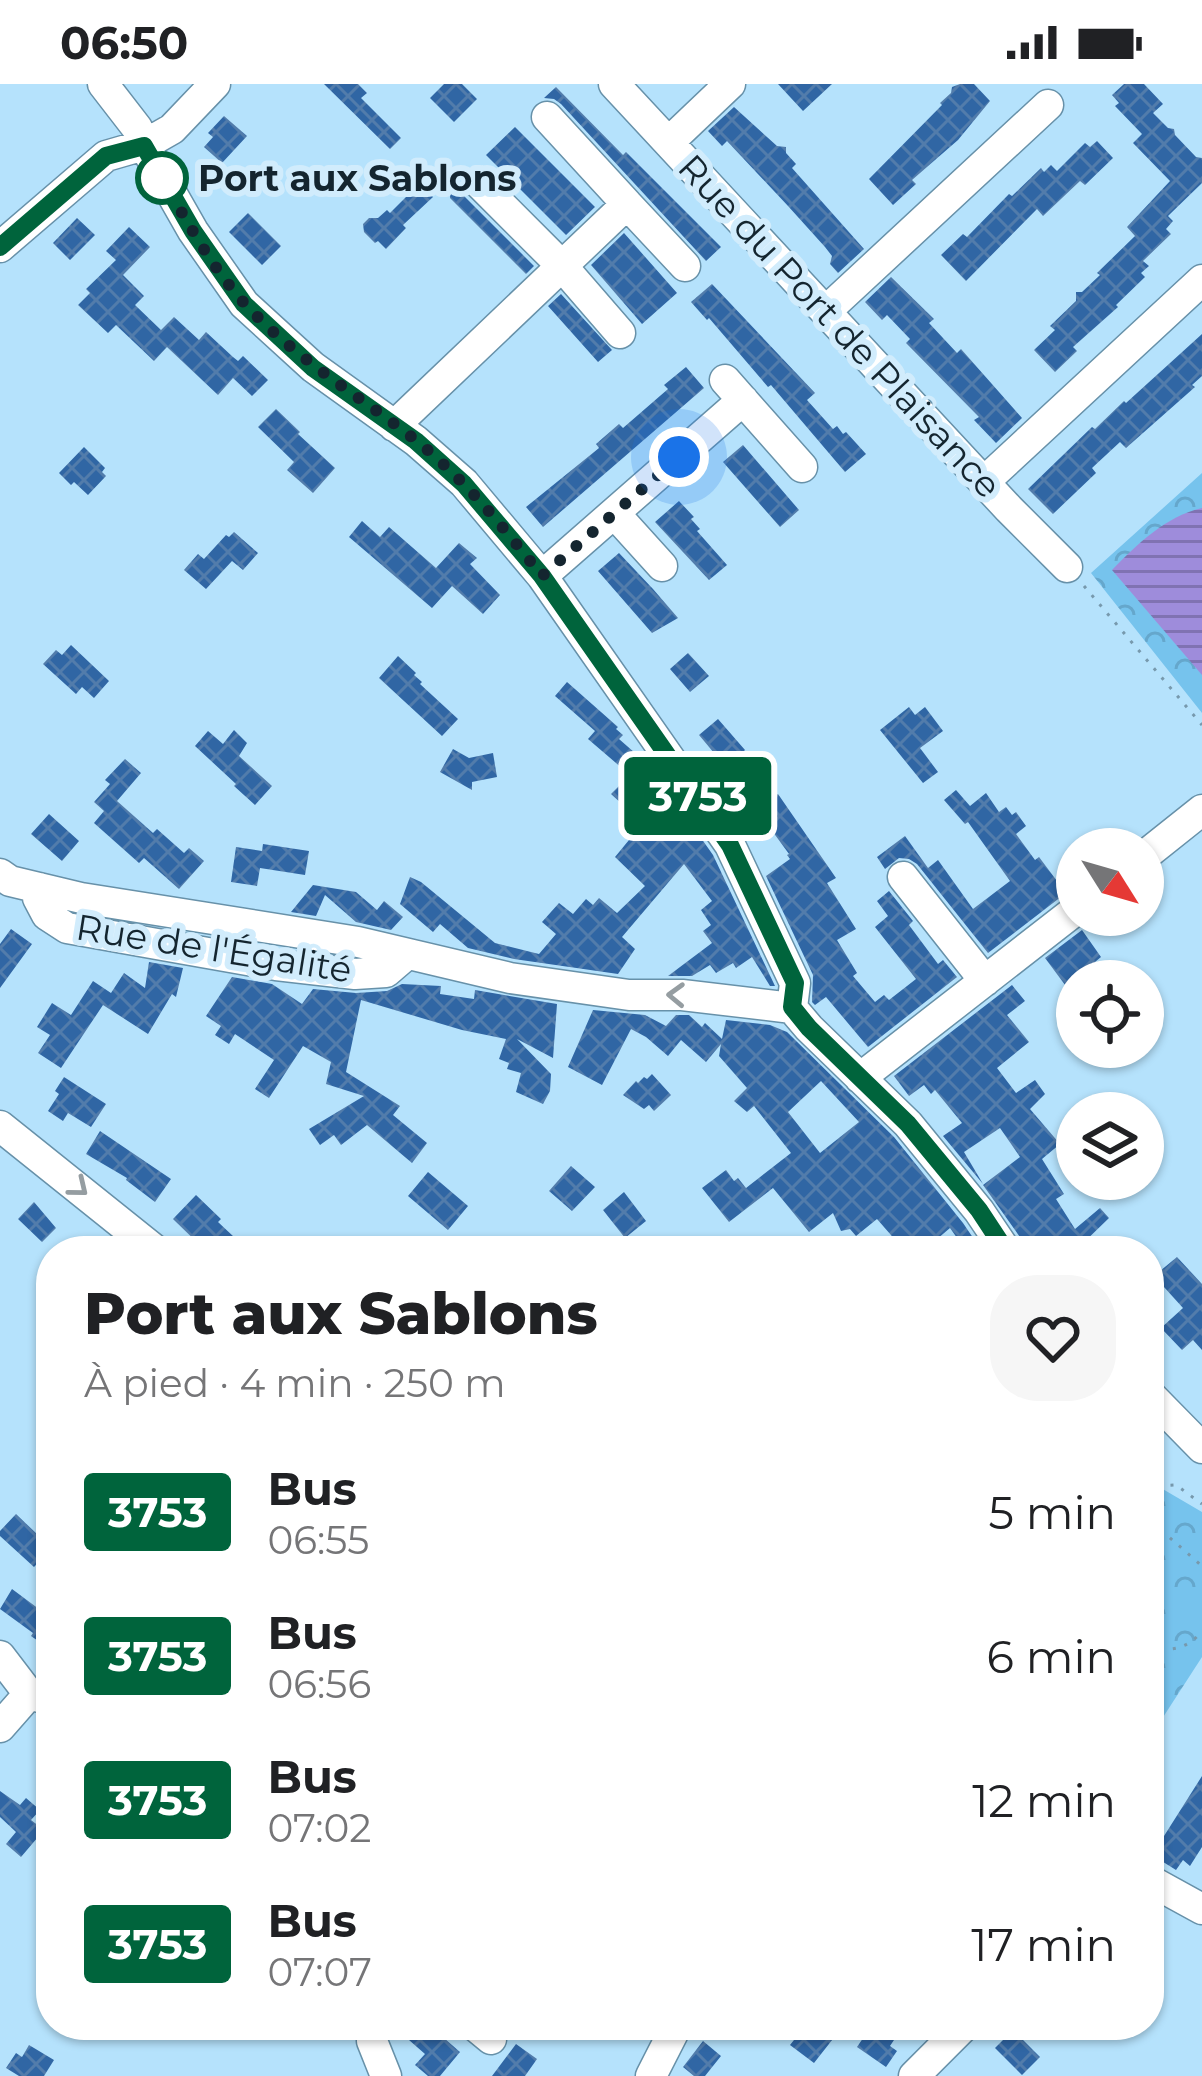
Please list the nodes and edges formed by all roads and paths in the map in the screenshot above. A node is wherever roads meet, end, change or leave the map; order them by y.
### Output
1 (103, 84) edge
2 (215, 84) edge
3 (614, 84) edge
4 (730, 84) edge
5 (1048, 105) dead end
6 (548, 117) dead end
7 (669, 142) junction
8 (144, 146) junction
9 (479, 183) dead end
10 (627, 204) junction
11 (0, 247) edge
12 (562, 266) junction
13 (686, 266) dead end
14 (1202, 280) edge
15 (826, 311) junction
16 (620, 333) dead end
17 (394, 426) junction
18 (802, 466) dead end
19 (985, 481) junction
20 (614, 513) junction
21 (662, 566) dead end
22 (1067, 567) joint
23 (542, 576) junction
24 (1202, 724) edge
25 (1202, 810) edge
26 (1164, 840) edge
27 (903, 877) dead end
28 (10, 884) edge
29 (1056, 926) edge
30 (985, 982) junction
31 (792, 1007) junction
32 (860, 1078) junction
33 (0, 1126) edge
34 (137, 1236) edge
35 (996, 1236) edge
36 (1191, 1414) edge
37 (1202, 1448) edge
38 (1164, 1486) edge
39 (1202, 1504) edge
40 (1164, 1535) edge
41 (1202, 1566) edge
42 (1202, 1630) edge
43 (1164, 1649) edge
44 (0, 1656) edge
45 (36, 1690) edge
46 (36, 1697) edge
47 (0, 1726) edge
48 (1164, 1888) edge
49 (1202, 1909) edge
50 (372, 2040) edge
51 (669, 2040) edge
52 (950, 2040) edge
53 (386, 2076) edge
54 (651, 2076) edge
55 (914, 2076) edge

1 - 8 street
2 - 8 street
3 - 7 street, Rue du Port de Plaisance
4 - 7 street
5 - 15 street
6 - 10 street
7 - 15 street, Rue du Port de Plaisance
8 - 11 street
8 - 17 street
9 - 12 street
10 - 12 street
10 - 13 street
12 - 16 street
12 - 17 street
14 - 19 street
15 - 19 street, Rue du Port de Plaisance
17 - 23 street
18 - 20 street
19 - 22 street, Rue du Port de Plaisance
20 - 21 street
20 - 23 street
22 - 24 path
23 - 31 street
25 - 26 street
27 - 30 street
31 -> 28 street, Rue de l'Égalité
29 - 30 street
30 - 32 street
31 - 32 street
32 - 35 street
33 -> 34 street
36 - 37 street
38 - 39 path
40 - 41 path
42 - 43 path
44 - 45 street
46 - 47 street
48 - 49 street
50 - 53 street
51 - 54 street
52 - 55 street

